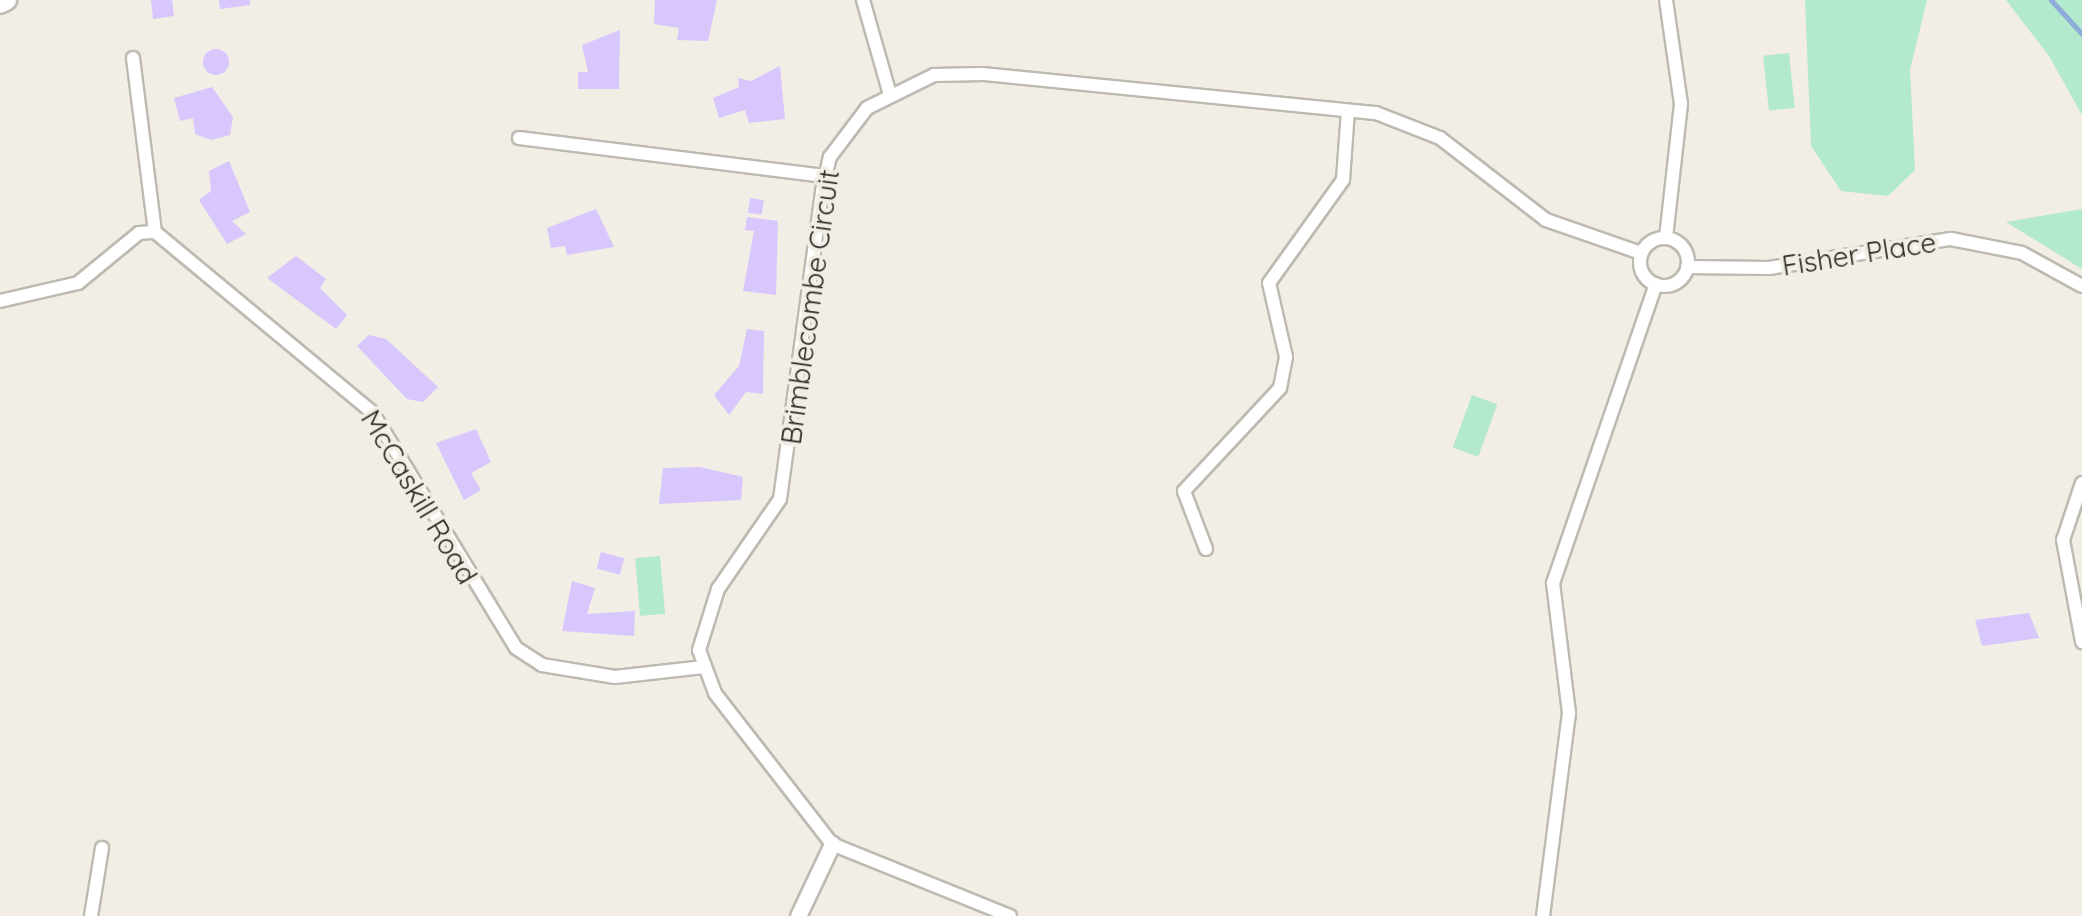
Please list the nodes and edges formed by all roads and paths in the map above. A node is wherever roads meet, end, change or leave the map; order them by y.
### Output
1 (862, 0) edge
2 (1666, 0) edge
3 (132, 58) dead end
4 (889, 91) junction
5 (1348, 110) junction
6 (519, 138) dead end
7 (825, 176) junction
8 (155, 232) junction
9 (1666, 238) junction
10 (1642, 253) junction
11 (1687, 268) junction
12 (1656, 284) junction
13 (2082, 286) edge
14 (0, 301) edge
15 (2082, 483) edge
16 (1206, 549) dead end
17 (2082, 642) edge
18 (704, 667) junction
19 (832, 844) junction
20 (102, 848) dead end
21 (91, 916) edge
22 (798, 916) edge
23 (1010, 916) edge
24 (1543, 916) edge

1 - 4 street
2 - 9 street
3 - 8 street
4 - 5 street, Brimblecombe Circuit
4 - 7 street, Brimblecombe Circuit
5 - 10 street, Brimblecombe Circuit
5 - 16 street
6 - 7 street
7 - 18 street, Brimblecombe Circuit
8 - 14 street
8 - 18 street, McCaskill Road
9 - 10 street
9 - 11 street
10 - 12 street
11 - 12 street
11 - 13 street, Fisher Place
12 - 24 street
15 - 17 street
18 - 19 street
19 - 22 street
19 - 23 street
20 - 21 street

